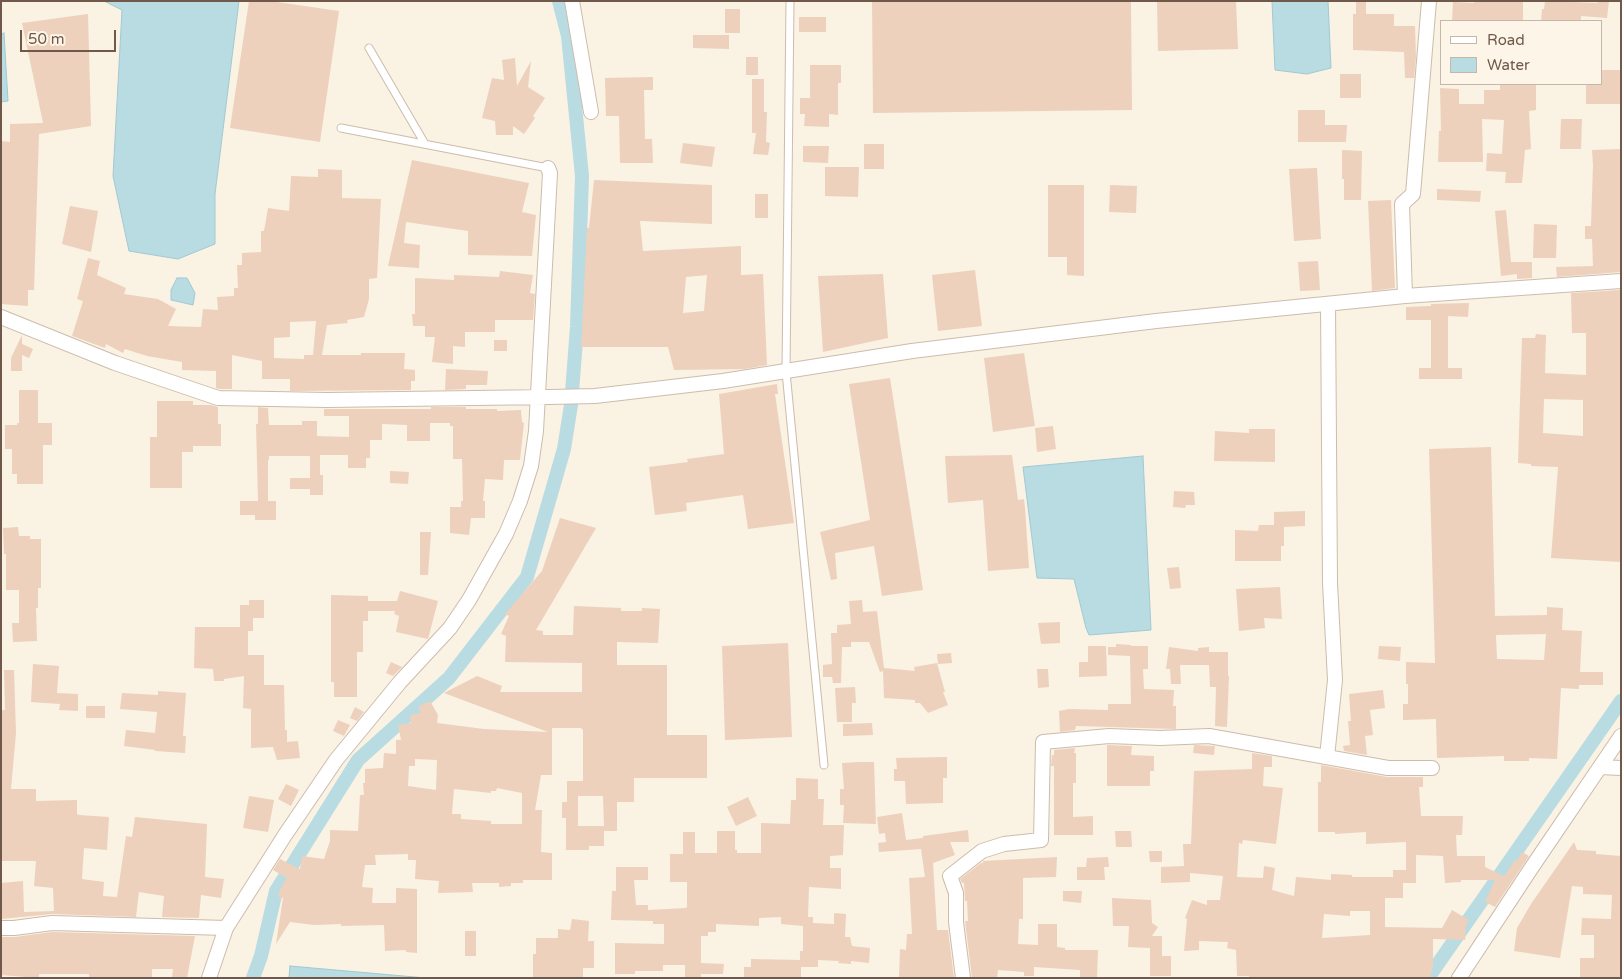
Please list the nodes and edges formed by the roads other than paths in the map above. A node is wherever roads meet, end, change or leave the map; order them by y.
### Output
1 (572, 1) edge
2 (790, 1) edge
3 (1430, 1) edge
4 (369, 48) dead end
5 (591, 112) dead end
6 (341, 128) dead end
7 (425, 144) junction
8 (548, 168) joint
9 (1621, 281) edge
10 (1405, 296) junction
11 (1328, 304) junction
12 (1, 317) edge
13 (786, 372) junction
14 (544, 397) junction
15 (1621, 736) edge
16 (1327, 757) junction
17 (824, 765) dead end
18 (1600, 767) junction
19 (1432, 768) dead end
20 (1621, 768) edge
21 (1, 928) edge
22 (226, 928) junction
23 (209, 978) edge
24 (963, 978) edge
25 (1460, 978) edge

1 - 5 street
2 - 13 lane
3 - 10 street
4 - 7 lane
6 - 7 lane
7 - 8 lane
8 - 14 street
9 - 10 street
10 - 11 street
11 - 13 street
11 - 16 street
12 - 14 street
13 - 14 street
13 - 17 lane
14 - 22 street
15 - 18 street
16 - 19 street
16 - 24 street
18 - 20 street
18 - 25 street
21 - 22 street
22 - 23 street

